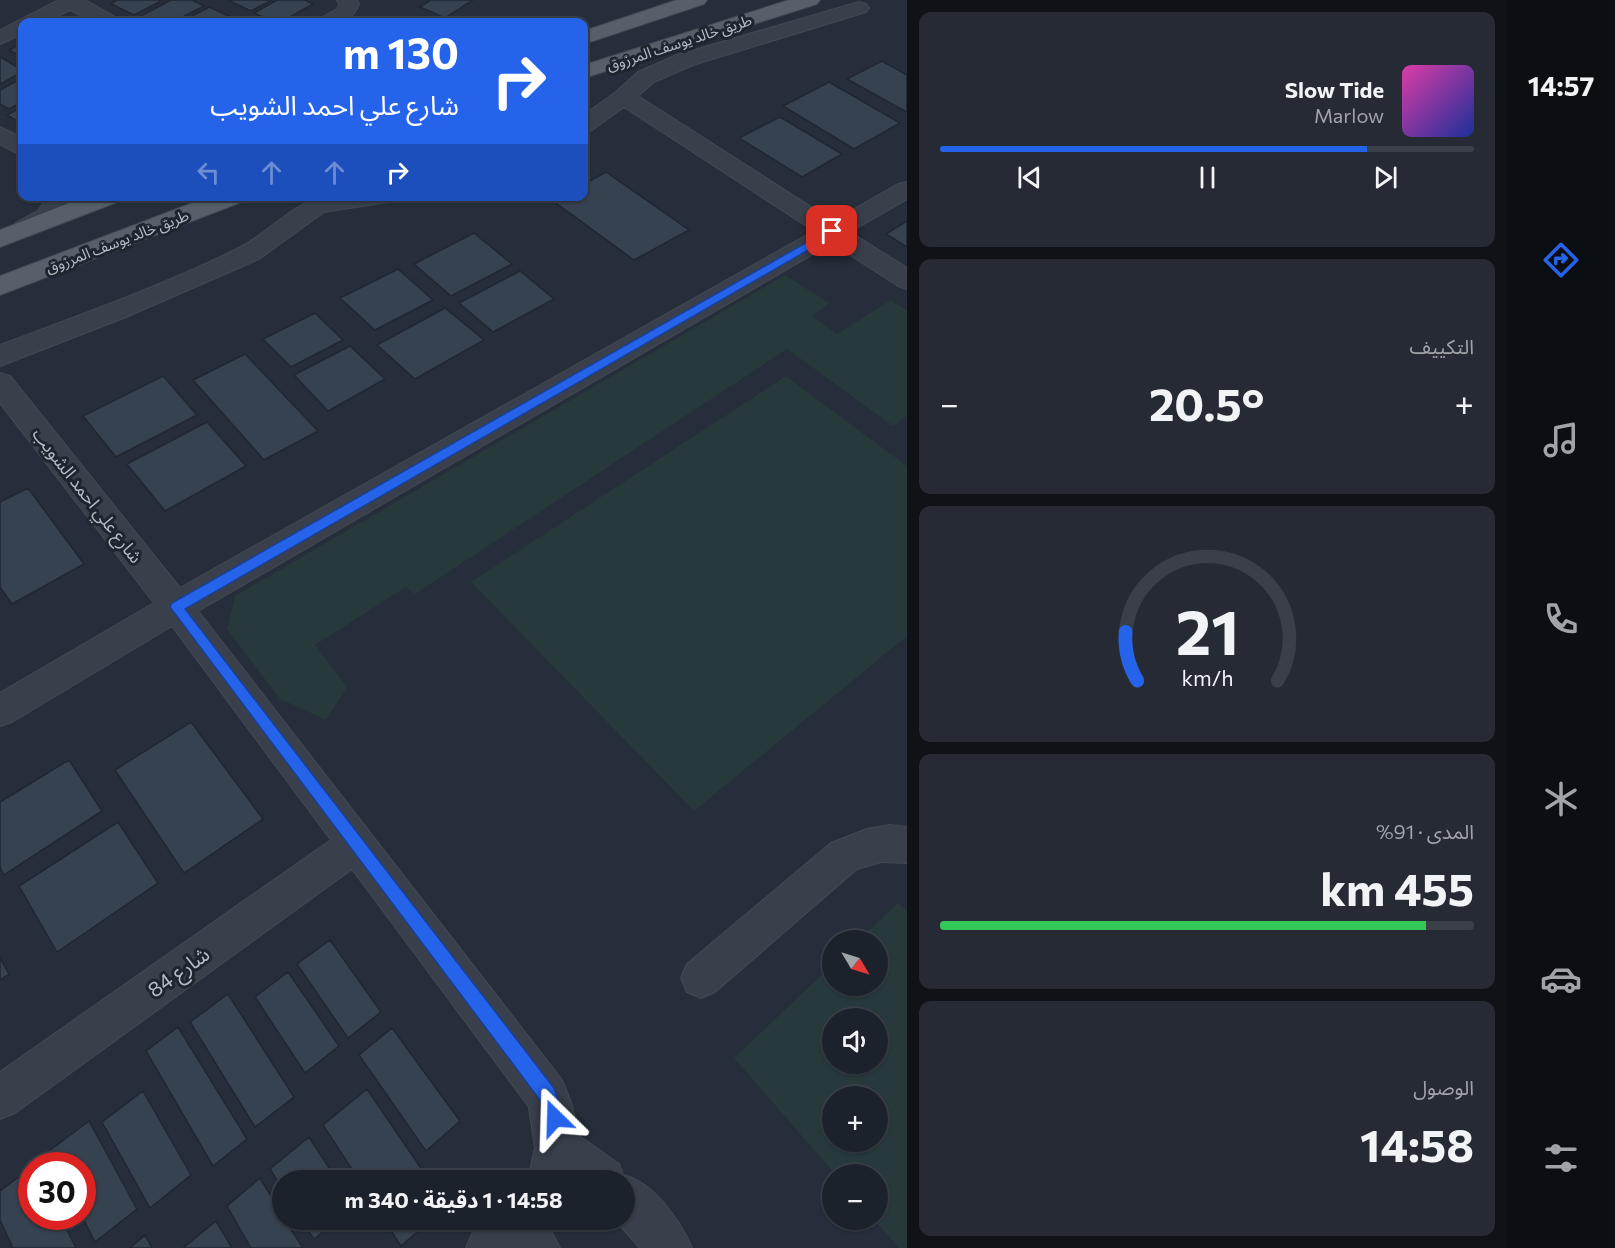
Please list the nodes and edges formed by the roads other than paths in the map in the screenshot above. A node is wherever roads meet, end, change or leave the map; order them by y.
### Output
1 (347, 0) edge
2 (697, 0) edge
3 (810, 0) edge
4 (73, 1) edge
5 (859, 8) dead end
6 (38, 18) edge
7 (103, 18) edge
8 (335, 18) edge
9 (18, 29) edge
10 (588, 37) edge
11 (0, 38) edge
12 (588, 71) edge
13 (624, 97) junction
14 (588, 122) edge
15 (0, 134) edge
16 (18, 145) edge
17 (907, 189) edge
18 (58, 201) edge
19 (98, 201) edge
20 (222, 201) edge
21 (338, 201) edge
22 (25, 229) junction
23 (832, 231) junction
24 (0, 239) edge
25 (907, 280) edge
26 (0, 286) edge
27 (0, 356) edge
28 (0, 383) edge
29 (176, 607) junction
30 (0, 711) edge
31 (356, 844) junction
32 (907, 845) edge
33 (701, 978) dead end
34 (0, 1098) edge
35 (553, 1164) edge
36 (572, 1170) edge
37 (635, 1207) edge
38 (669, 1248) edge

1 - 8 street
2 - 10 main road, طريق خالد يوسف المرزوق
3 - 12 main road, طريق خالد يوسف المرزوق
4 - 6 street
4 - 7 street
5 - 13 street
9 - 11 street
13 - 14 street
13 - 23 street
15 - 16 street
17 - 23 street
18 - 22 street
19 - 22 main road
20 - 26 main road, طريق خالد يوسف المرزوق
21 - 27 street
22 - 24 main road
23 - 25 street
23 - 29 street
28 - 29 street, شارع علي احمد الشويب
29 - 30 street
29 - 31 street, شارع علي احمد الشويب
31 - 34 street, شارع 84
31 - 35 street, شارع علي احمد الشويب
32 - 33 street
35 - 36 street
37 - 38 street

